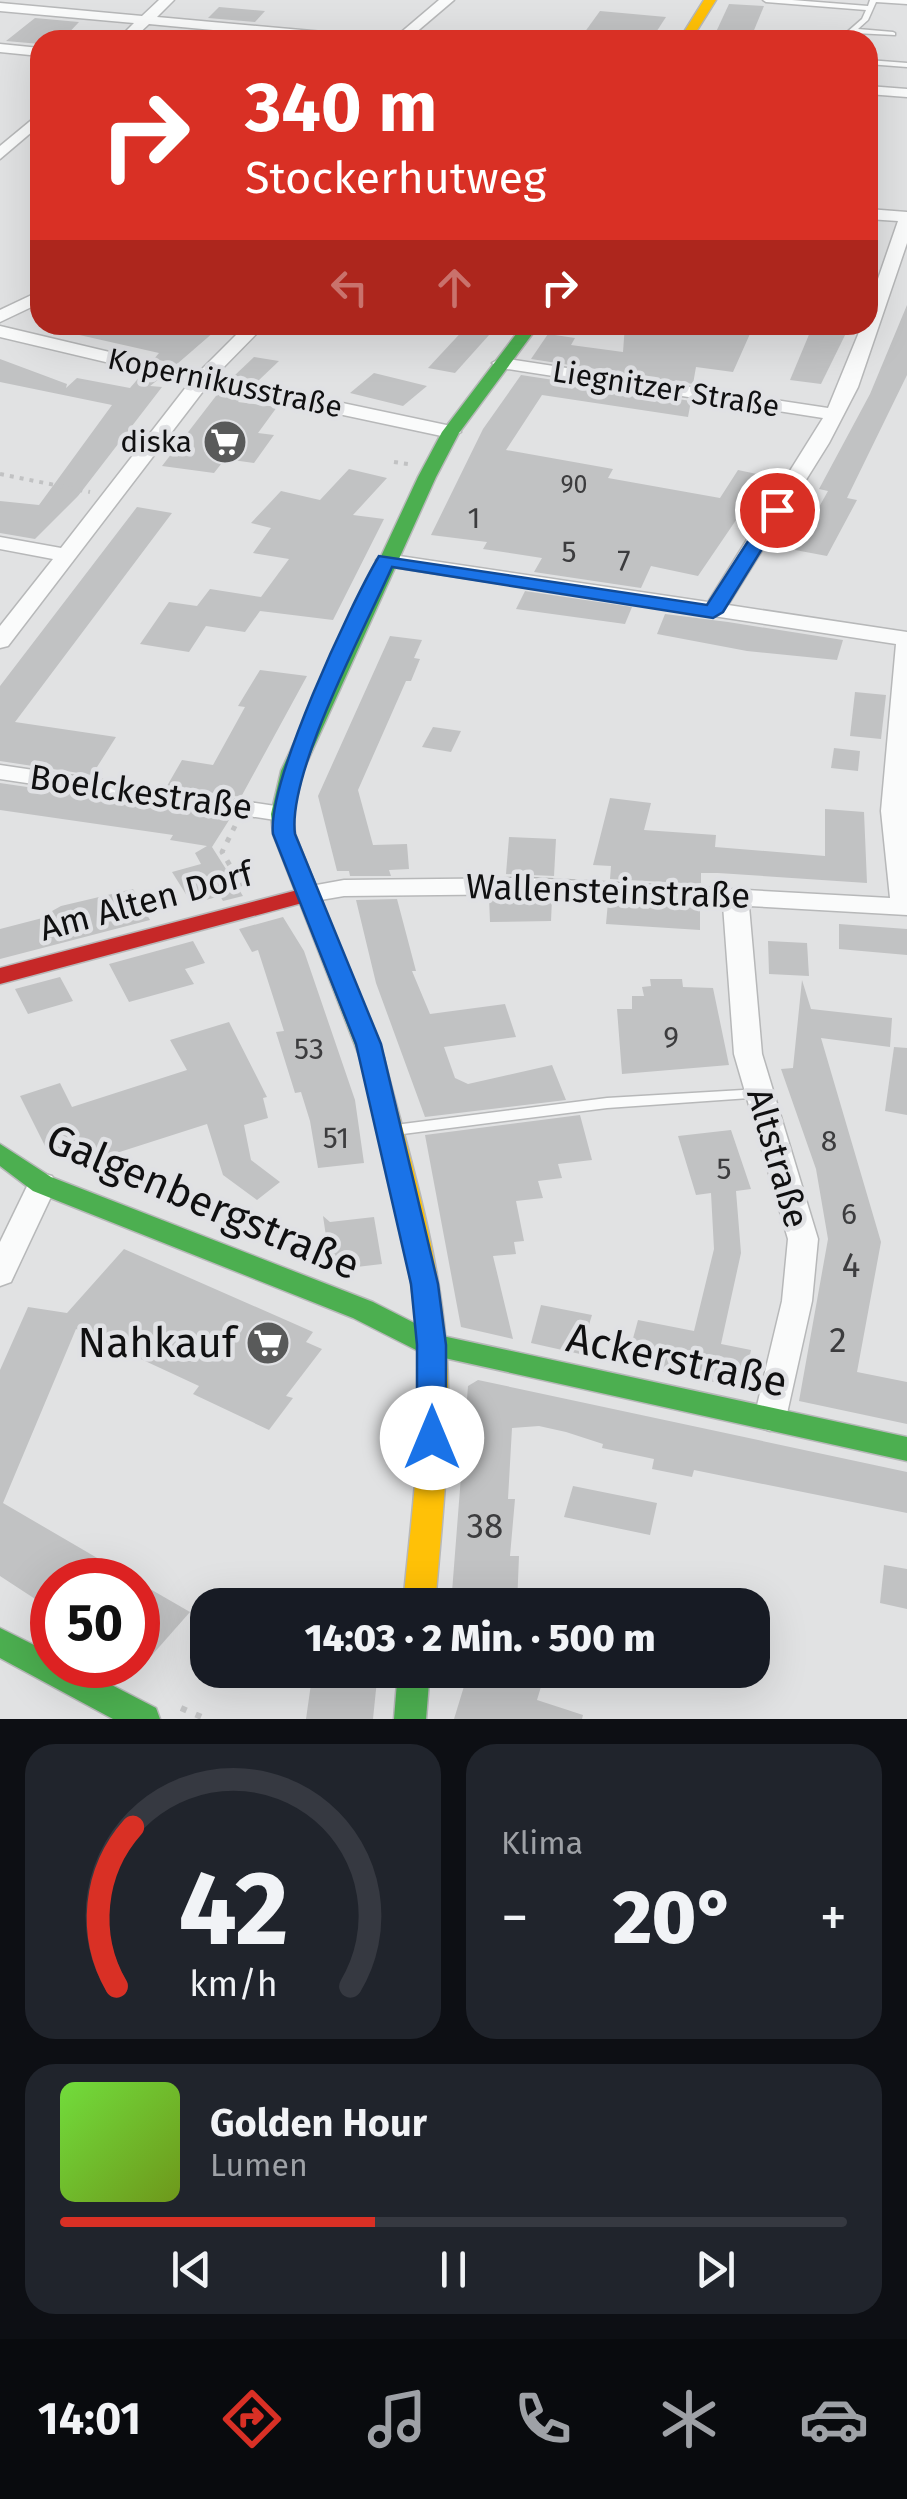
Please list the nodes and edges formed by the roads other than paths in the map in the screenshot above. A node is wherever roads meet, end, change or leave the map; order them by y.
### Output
1 (167, 0) edge
2 (446, 0) edge
3 (710, 0) edge
4 (766, 0) edge
5 (907, 2) edge
6 (874, 3) edge
7 (0, 6) edge
8 (145, 20) junction
9 (134, 30) edge
10 (256, 30) edge
11 (411, 30) edge
12 (691, 30) edge
13 (857, 30) edge
14 (878, 33) edge
15 (892, 34) dead end
16 (0, 48) edge
17 (30, 51) edge
18 (878, 63) edge
19 (907, 65) edge
20 (878, 91) edge
21 (907, 93) edge
22 (30, 127) edge
23 (0, 154) edge
24 (878, 215) edge
25 (907, 218) edge
26 (30, 301) edge
27 (878, 304) edge
28 (0, 317) edge
29 (0, 331) edge
30 (246, 335) edge
31 (523, 335) edge
32 (867, 335) edge
33 (501, 364) junction
34 (204, 377) junction
35 (831, 414) junction
36 (451, 432) junction
37 (0, 543) edge
38 (68, 555) junction
39 (386, 560) junction
40 (713, 612) junction
41 (907, 639) edge
42 (0, 641) edge
43 (0, 772) edge
44 (282, 814) junction
45 (309, 894) junction
46 (735, 895) junction
47 (906, 907) edge
48 (0, 976) edge
49 (760, 1094) junction
50 (390, 1131) junction
51 (0, 1153) edge
52 (42, 1184) junction
53 (0, 1274) edge
54 (432, 1345) junction
55 (770, 1418) junction
56 (907, 1449) edge
57 (419, 1588) edge
58 (0, 1642) edge
59 (413, 1688) edge
60 (144, 1719) edge
61 (410, 1719) edge

1 - 8 street
2 - 11 street
3 - 12 main road
4 - 6 lane
5 - 6 lane
6 - 13 lane
7 - 8 street
8 - 9 street
8 - 10 street
14 - 15 lane
16 - 17 street
18 - 19 lane
20 - 21 street
22 - 23 street
24 - 25 street
25 - 27 street
26 - 28 street
29 - 34 street, Kopernikusstraße
30 - 34 street
31 - 33 main road
32 - 35 street
33 - 35 street, Liegnitzer Straße
33 - 36 main road
34 - 36 street, Kopernikusstraße
34 - 38 street
35 - 40 street
36 - 39 main road
37 - 38 street
38 - 42 street
39 - 40 street
39 - 44 main road
40 - 41 street
41 - 47 street
43 - 44 street, Boelckestraße
44 - 45 main road
45 - 46 street, Wallensteinstraße
45 - 48 main road, Am Alten Dorf
45 - 50 main road
46 - 47 street, Wallensteinstraße
46 - 49 street, Altstraße
49 - 50 lane
49 - 55 street, Altstraße
50 - 54 main road
51 - 52 main road, Galgenbergstraße
52 - 53 street
52 - 54 main road, Galgenbergstraße
54 - 55 main road, Ackerstraße
54 - 57 main road
55 - 56 main road, Ackerstraße
58 - 60 main road
59 - 61 main road

